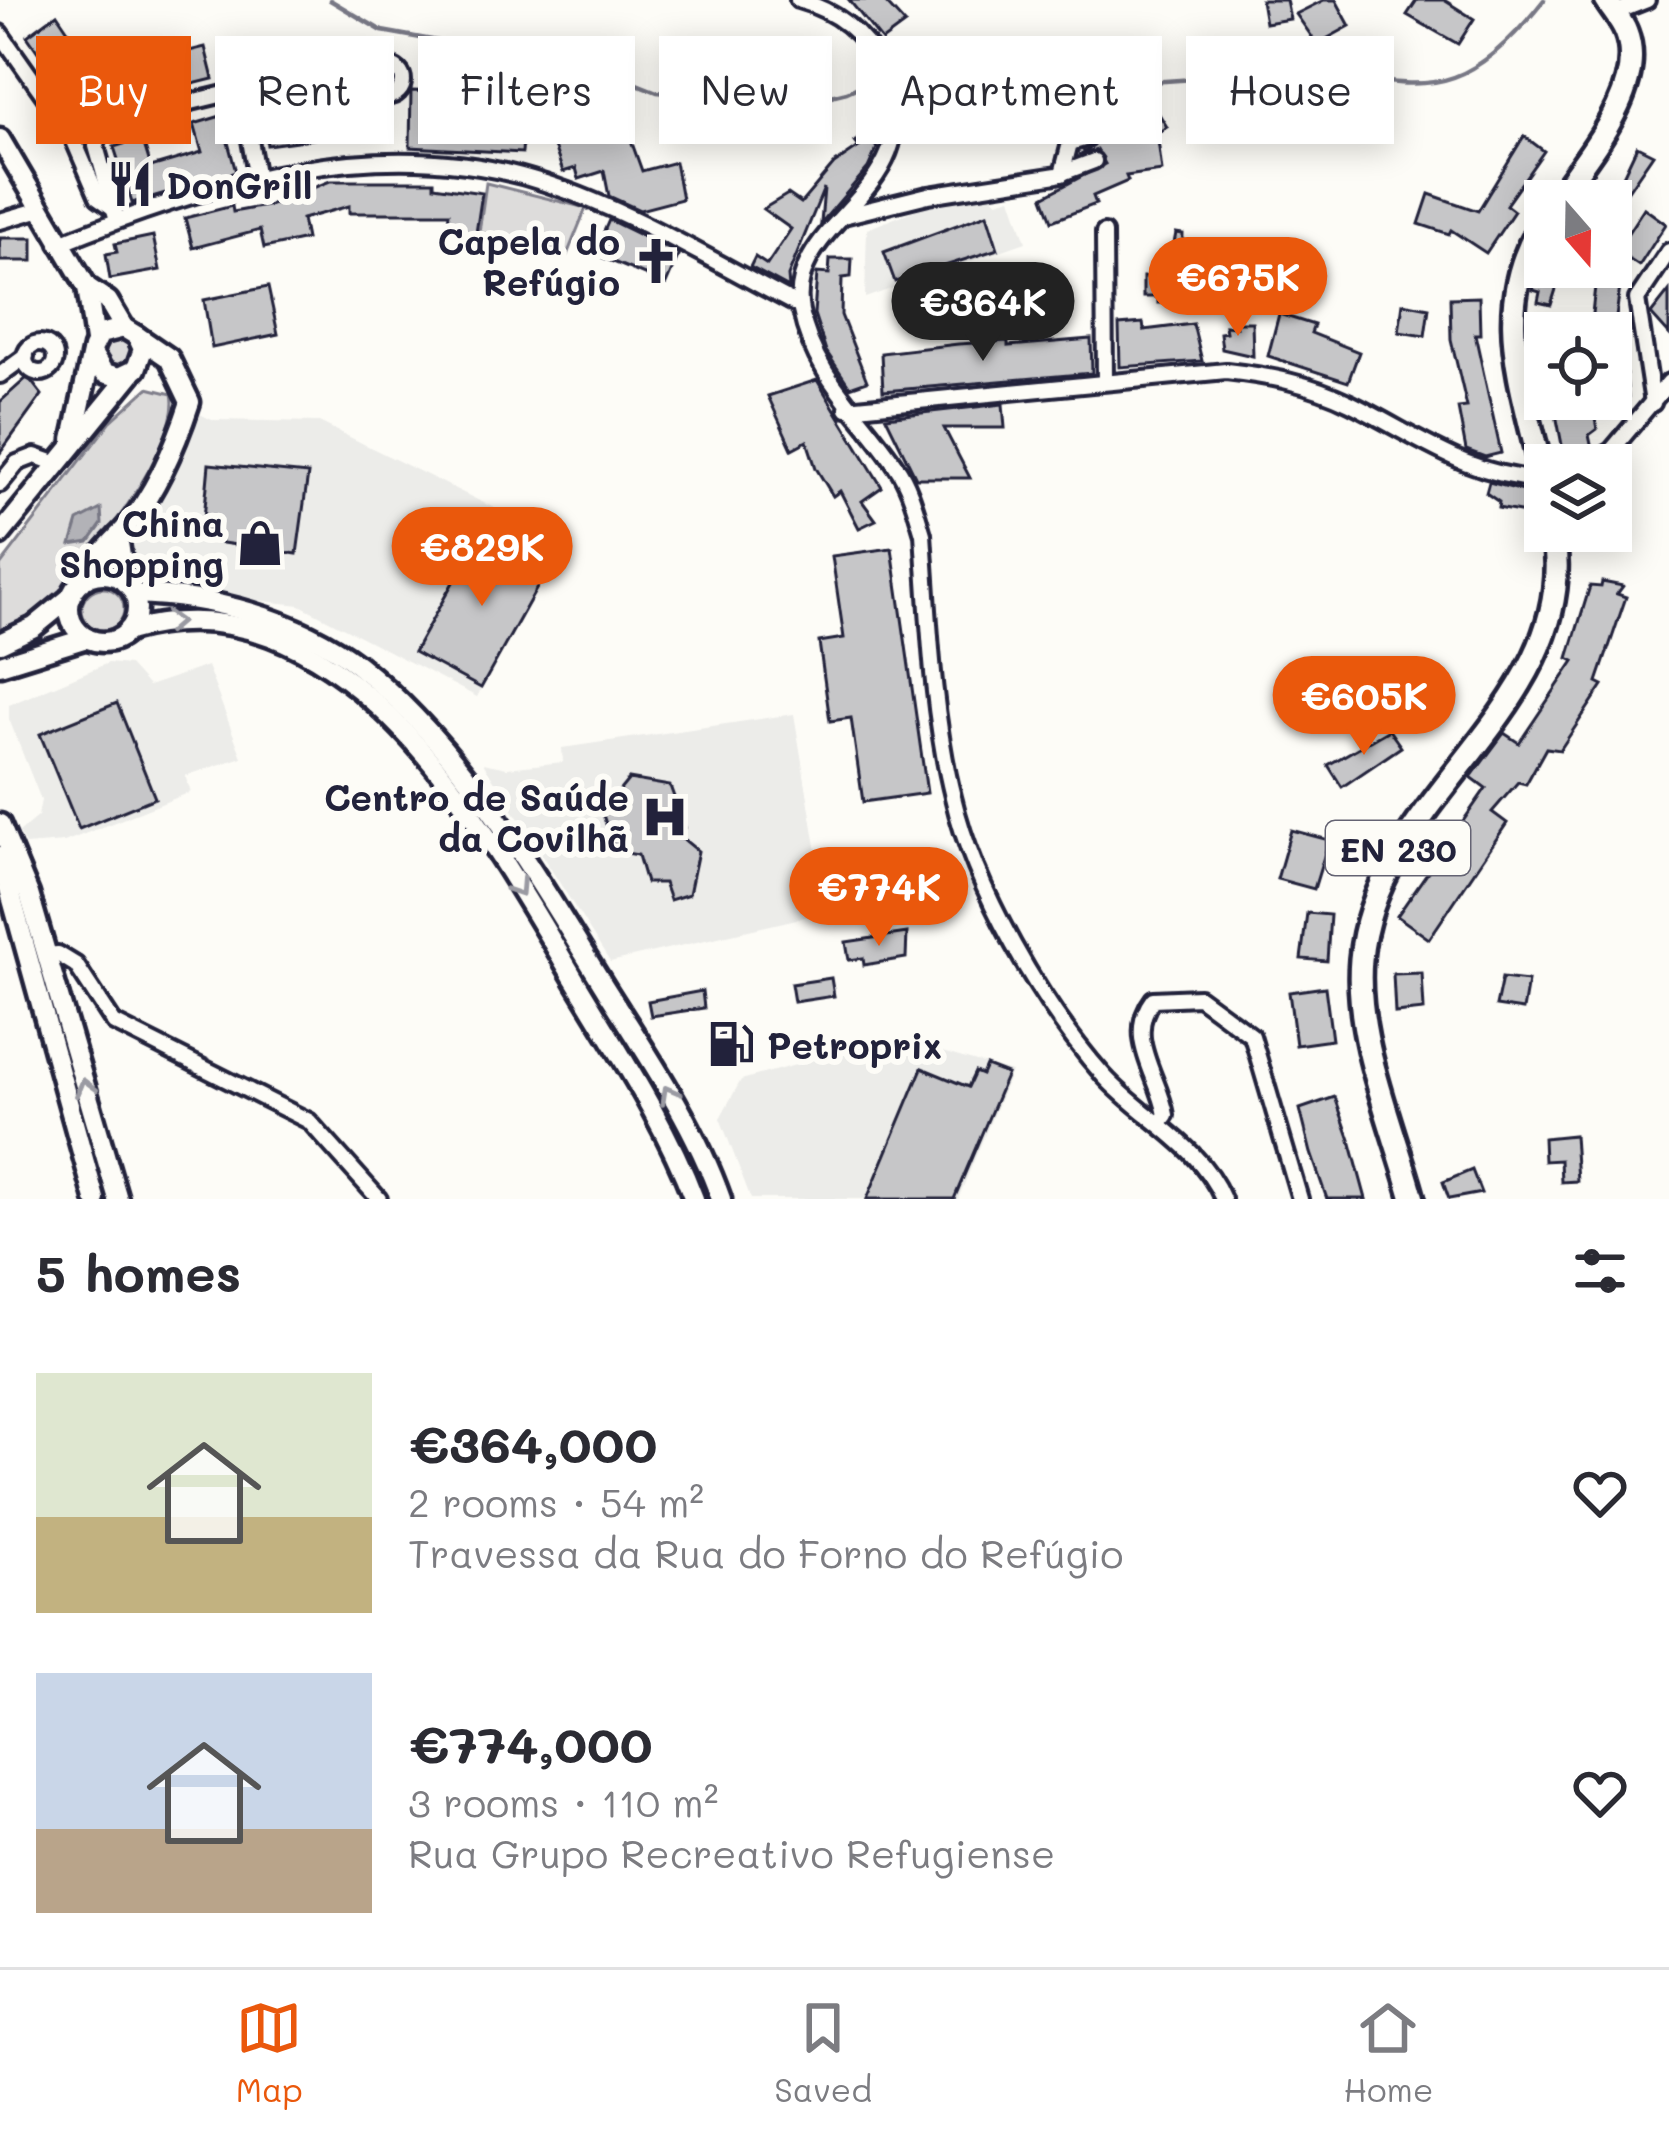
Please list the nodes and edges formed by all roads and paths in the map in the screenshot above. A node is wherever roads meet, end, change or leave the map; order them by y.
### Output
1 (798, 0) edge
2 (1647, 0) edge
3 (1610, 7) edge
4 (0, 33) edge
5 (215, 95) edge
6 (0, 139) edge
7 (251, 144) edge
8 (1070, 144) edge
9 (1094, 161) dead end
10 (1062, 174) junction
11 (257, 179) junction
12 (1570, 180) edge
13 (38, 210) junction
14 (114, 213) junction
15 (843, 216) junction
16 (0, 221) edge
17 (1104, 233) dead end
18 (58, 244) junction
19 (1524, 250) edge
20 (1669, 251) edge
21 (86, 287) junction
22 (799, 306) junction
23 (131, 332) junction
24 (94, 348) junction
25 (26, 356) dead end
26 (134, 371) junction
27 (0, 375) edge
28 (178, 380) junction
29 (1105, 382) junction
30 (1669, 382) edge
31 (1653, 403) junction
32 (847, 408) junction
33 (73, 439) junction
34 (1535, 444) edge
35 (1617, 444) edge
36 (55, 463) junction
37 (1524, 481) edge
38 (0, 484) edge
39 (0, 536) edge
40 (118, 536) junction
41 (1552, 552) edge
42 (86, 579) junction
43 (130, 589) junction
44 (72, 596) junction
45 (128, 631) junction
46 (87, 638) junction
47 (0, 643) edge
48 (0, 665) edge
49 (0, 824) edge
50 (0, 856) edge
51 (46, 955) junction
52 (1159, 1124) junction
53 (95, 1199) edge
54 (118, 1199) edge
55 (379, 1199) edge
56 (694, 1199) edge
57 (722, 1199) edge
58 (1222, 1199) edge
59 (1300, 1199) edge
60 (1413, 1199) edge

1 - 15 street
2 - 3 street
3 - 12 main road
4 - 14 street
5 - 14 street
6 - 13 main road
7 - 11 street
8 - 10 street
9 - 10 street
10 - 15 street
11 - 14 street
11 - 22 street
13 - 16 street
13 - 18 main road
14 - 18 street
15 - 22 street
17 - 29 street
18 - 21 main road
19 - 34 main road
20 - 31 street
21 - 23 main road
21 - 24 main road
22 - 32 street
23 - 24 main road
23 - 26 main road
23 - 28 main road
24 - 26 main road
24 - 33 main road
25 - 27 street
26 - 28 main road
26 - 33 main road
28 - 40 main road
29 - 32 street
29 - 37 street
30 - 31 street
31 - 35 street
32 - 52 street
33 - 36 main road
36 - 38 street
36 - 39 main road
40 - 42 main road
40 - 43 main road
41 - 60 main road, EN 230
42 - 43 main road
42 - 44 main road
43 - 45 main road
57 -> 43 main road
44 - 46 main road
44 - 47 main road
45 - 46 main road
45 -> 56 main road
46 - 48 main road
49 - 51 main road
50 - 53 main road
54 -> 51 main road
51 - 55 street
52 - 58 street
52 - 59 street

